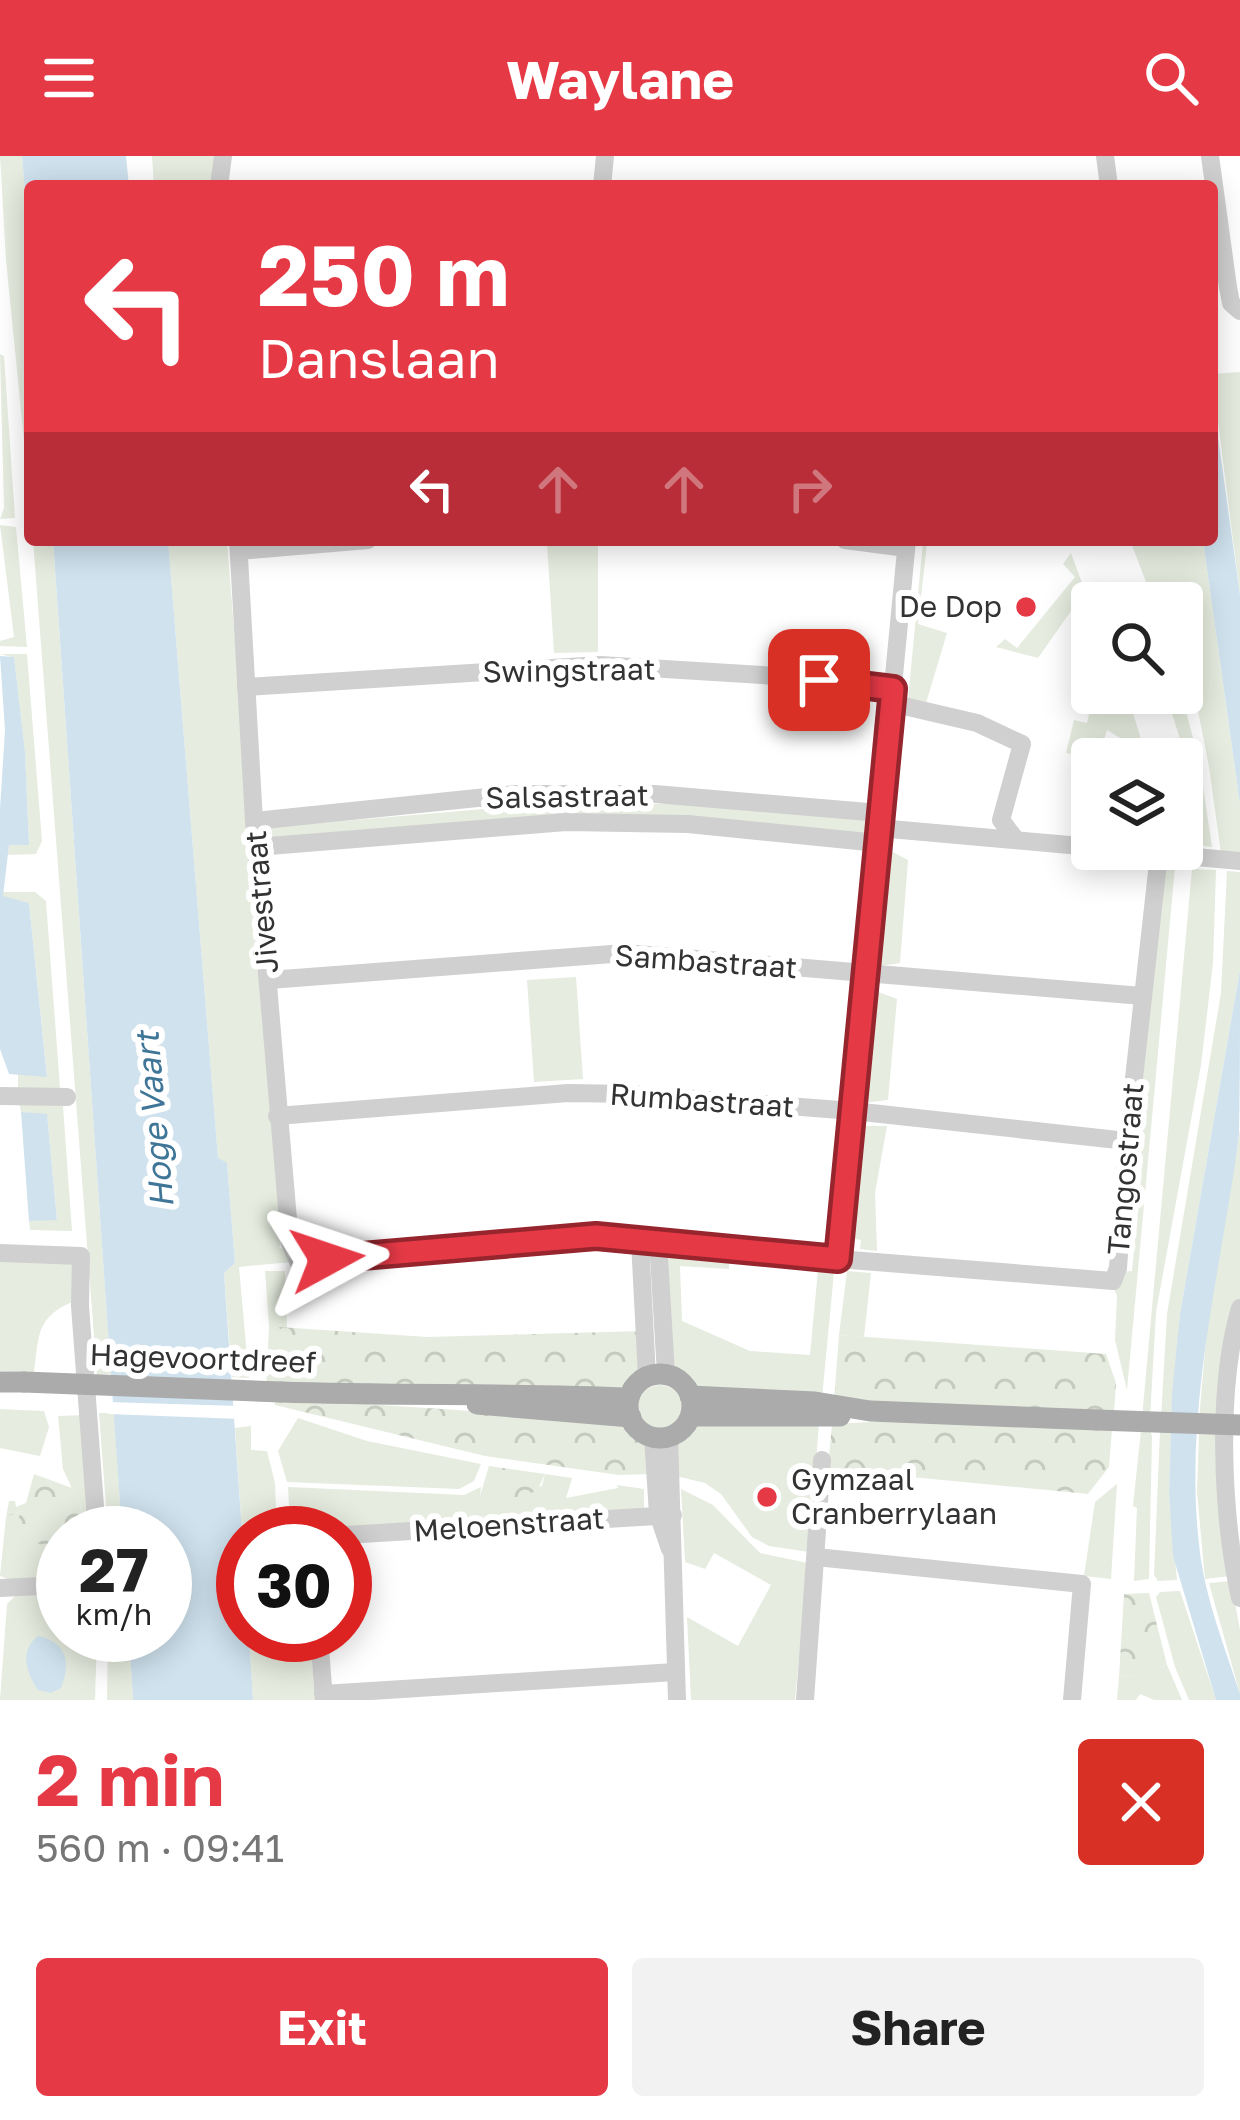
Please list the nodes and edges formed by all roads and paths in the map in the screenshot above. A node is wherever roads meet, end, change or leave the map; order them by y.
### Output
1 (1218, 212) edge
2 (1240, 311) edge
3 (238, 546) edge
4 (907, 546) edge
5 (246, 687) junction
6 (892, 696) junction
7 (254, 821) junction
8 (879, 828) junction
9 (1005, 833) junction
10 (1071, 844) edge
11 (257, 847) junction
12 (1203, 858) edge
13 (1240, 861) edge
14 (1158, 870) edge
15 (866, 975) junction
16 (269, 980) junction
17 (1142, 996) junction
18 (0, 1096) edge
19 (67, 1097) dead end
20 (853, 1111) junction
21 (277, 1116) junction
22 (1127, 1141) junction
23 (649, 1241) junction
24 (0, 1253) edge
25 (838, 1259) junction
26 (1240, 1308) edge
27 (657, 1375) junction
28 (0, 1382) edge
29 (690, 1406) junction
30 (630, 1408) junction
31 (1240, 1425) edge
32 (662, 1437) junction
33 (822, 1460) dead end
34 (95, 1506) edge
35 (665, 1514) junction
36 (372, 1533) edge
37 (816, 1557) junction
38 (36, 1587) edge
39 (0, 1588) edge
40 (1240, 1598) edge
41 (321, 1662) edge
42 (675, 1672) junction
43 (324, 1697) edge
44 (676, 1700) edge
45 (805, 1700) edge
46 (1072, 1700) edge

1 - 2 street
3 - 5 street, Jivestraat
4 - 6 street
5 - 6 street, Swingstraat
5 - 7 street, Jivestraat
6 - 8 street
6 - 9 street
7 - 8 street, Salsastraat
7 - 11 street, Jivestraat
8 - 9 street, Salsastraat
8 - 11 street, Salsastraat
8 - 15 street
9 - 10 street, Salsastraat
11 - 16 street, Jivestraat
12 - 13 street
14 - 17 street, Tangostraat
15 - 16 street, Sambastraat
15 - 17 street, Sambastraat
15 - 20 street
16 - 21 street, Jivestraat
17 - 22 street, Tangostraat
18 - 19 street
20 - 21 street, Rumbastraat
20 - 22 street, Rumbastraat
20 - 25 street
21 - 23 street, Jivestraat
22 - 25 street, Tangostraat
23 - 25 street
23 - 27 street
24 - 34 street
26 - 40 street
27 - 29 main road
27 - 30 main road
28 - 30 main road, Hagevoortdreef, bridge
29 - 31 main road, bridge
29 - 32 main road
30 - 32 main road
32 - 35 street
33 - 37 street
35 - 36 street, Meloenstraat
35 - 42 street
37 - 45 street
37 - 46 street
38 - 39 street
41 - 43 street
42 - 43 street
42 - 44 street

